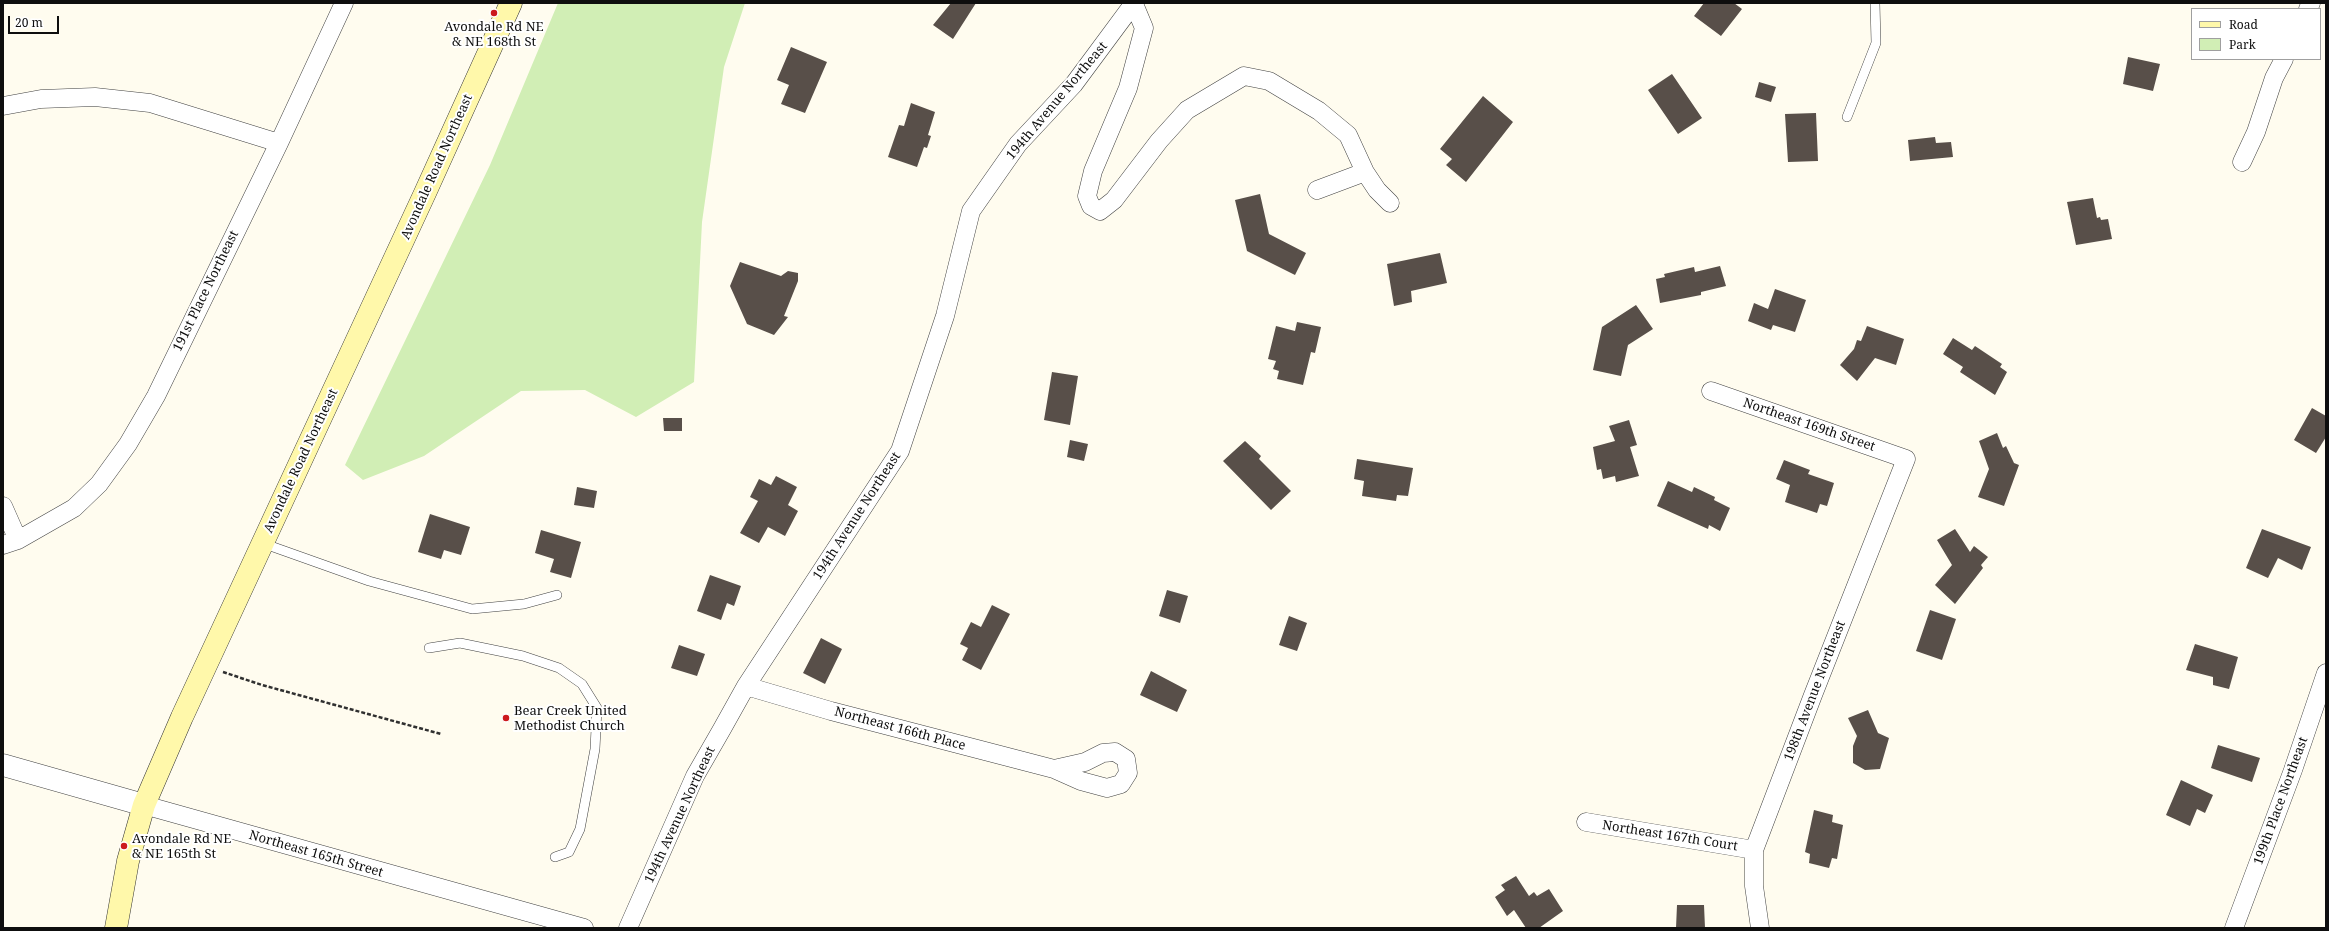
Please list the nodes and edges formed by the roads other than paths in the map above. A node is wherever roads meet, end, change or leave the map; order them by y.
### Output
1 (344, 3) edge
2 (511, 3) edge
3 (1134, 3) edge
4 (1875, 3) edge
5 (2283, 60) edge
6 (3, 106) edge
7 (1847, 117) dead end
8 (279, 142) junction
9 (2242, 162) dead end
10 (1365, 172) junction
11 (1317, 190) dead end
12 (1390, 204) dead end
13 (1712, 391) dead end
14 (1906, 459) joint
15 (3, 506) edge
16 (11, 543) edge
17 (262, 543) junction
18 (557, 595) dead end
19 (429, 648) dead end
20 (2326, 673) edge
21 (746, 686) junction
22 (3, 765) edge
23 (1054, 769) dead end
24 (144, 805) junction
25 (1586, 822) dead end
26 (1754, 850) junction
27 (555, 857) dead end
28 (116, 928) edge
29 (584, 928) edge
30 (628, 928) edge
31 (1760, 928) edge
32 (2234, 928) edge

1 - 8 street, 191st Place Northeast
2 - 17 main road, Avondale Road Northeast
3 - 10 street
3 - 21 street, 194th Avenue Northeast
4 - 7 lane
5 - 9 street
6 - 8 street
8 - 16 street, 191st Place Northeast
10 - 11 street
10 - 12 street
13 - 14 street, Northeast 169th Street
14 - 26 street, 198th Avenue Northeast
15 - 16 street
17 - 18 lane
17 - 24 main road, Avondale Road Northeast
19 - 27 lane
20 - 32 street, 199th Place Northeast
21 - 23 street, Northeast 166th Place
21 - 30 street, 194th Avenue Northeast
22 - 24 street, Northeast 165th Street
24 - 28 main road, Avondale Road Northeast
24 - 29 street, Northeast 165th Street
25 - 26 street, Northeast 167th Court
26 - 31 street, 198th Avenue Northeast

